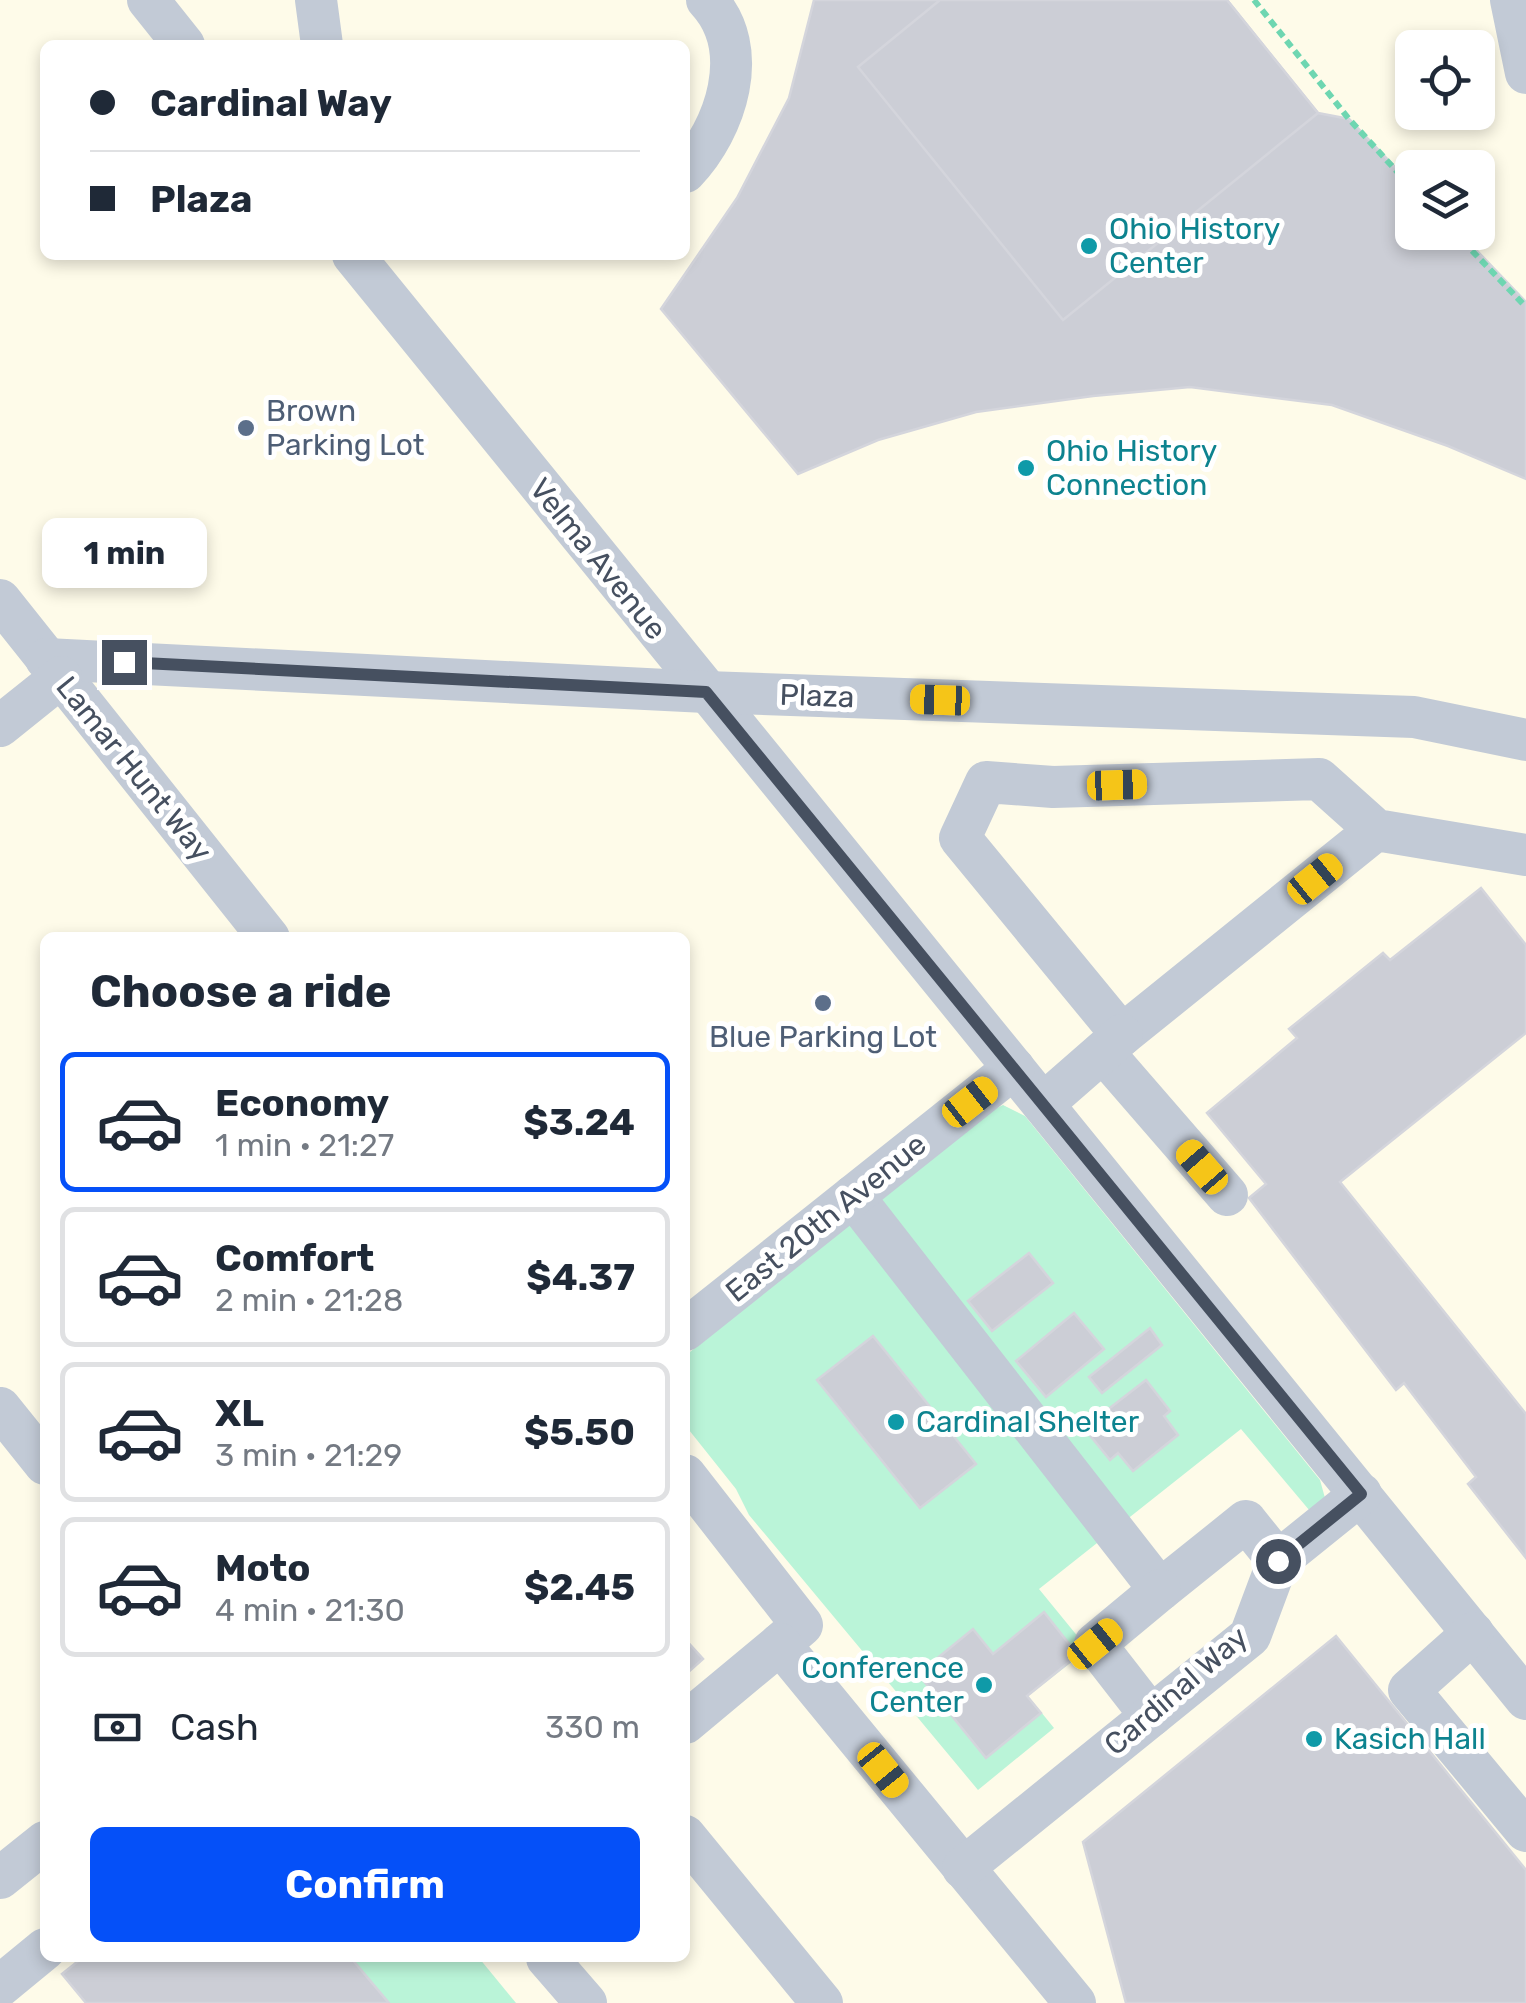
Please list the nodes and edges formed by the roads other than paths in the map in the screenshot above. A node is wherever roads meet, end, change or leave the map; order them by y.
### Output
1 (148, 0) edge
2 (316, 0) edge
3 (707, 0) edge
4 (1511, 0) edge
5 (180, 40) edge
6 (321, 40) edge
7 (1526, 72) edge
8 (690, 167) edge
9 (357, 260) edge
10 (0, 600) edge
11 (54, 668) junction
12 (706, 692) junction
13 (0, 726) edge
14 (1526, 740) edge
15 (1376, 830) junction
16 (1526, 855) edge
17 (264, 932) edge
18 (1113, 1043) junction
19 (1014, 1068) junction
20 (1043, 1104) junction
21 (852, 1196) junction
22 (1227, 1196) dead end
23 (690, 1326) edge
24 (0, 1408) edge
25 (40, 1458) edge
26 (690, 1482) edge
27 (1361, 1494) junction
28 (1278, 1561) junction
29 (1160, 1590) junction
30 (1473, 1633) junction
31 (780, 1644) junction
32 (1526, 1700) edge
33 (1151, 1716) junction
34 (690, 1719) edge
35 (1526, 1831) edge
36 (690, 1842) edge
37 (40, 1846) edge
38 (963, 1868) junction
39 (0, 1878) edge
40 (40, 1953) edge
41 (550, 1962) edge
42 (0, 1986) edge
43 (586, 2003) edge
44 (822, 2003) edge
45 (1074, 2003) edge

1 - 5 street
2 - 6 street
3 - 8 street
4 - 7 street
9 - 12 street, Velma Avenue
10 - 11 street, Lamar Hunt Way
11 - 12 street, Plaza
11 - 13 street
11 - 17 street, Lamar Hunt Way
12 - 14 street, Plaza
12 - 19 street, Velma Avenue
15 - 16 street
15 - 18 street
15 - 18 street
18 - 20 street
18 - 22 street
19 - 20 street, Velma Avenue
19 - 21 street, East 20th Avenue
20 - 27 street, Velma Avenue
21 - 23 street, East 20th Avenue
21 - 29 street
24 - 25 street
26 - 31 street
27 - 28 street
27 - 30 street, Velma Avenue
28 - 29 street
28 - 33 street, Cardinal Way
29 - 33 street
30 - 32 street, Velma Avenue
30 - 35 street
31 - 34 street
31 - 38 street
33 - 38 street, Cardinal Way
36 - 44 street
37 - 39 street
38 - 45 street
40 - 42 street
41 - 43 street

